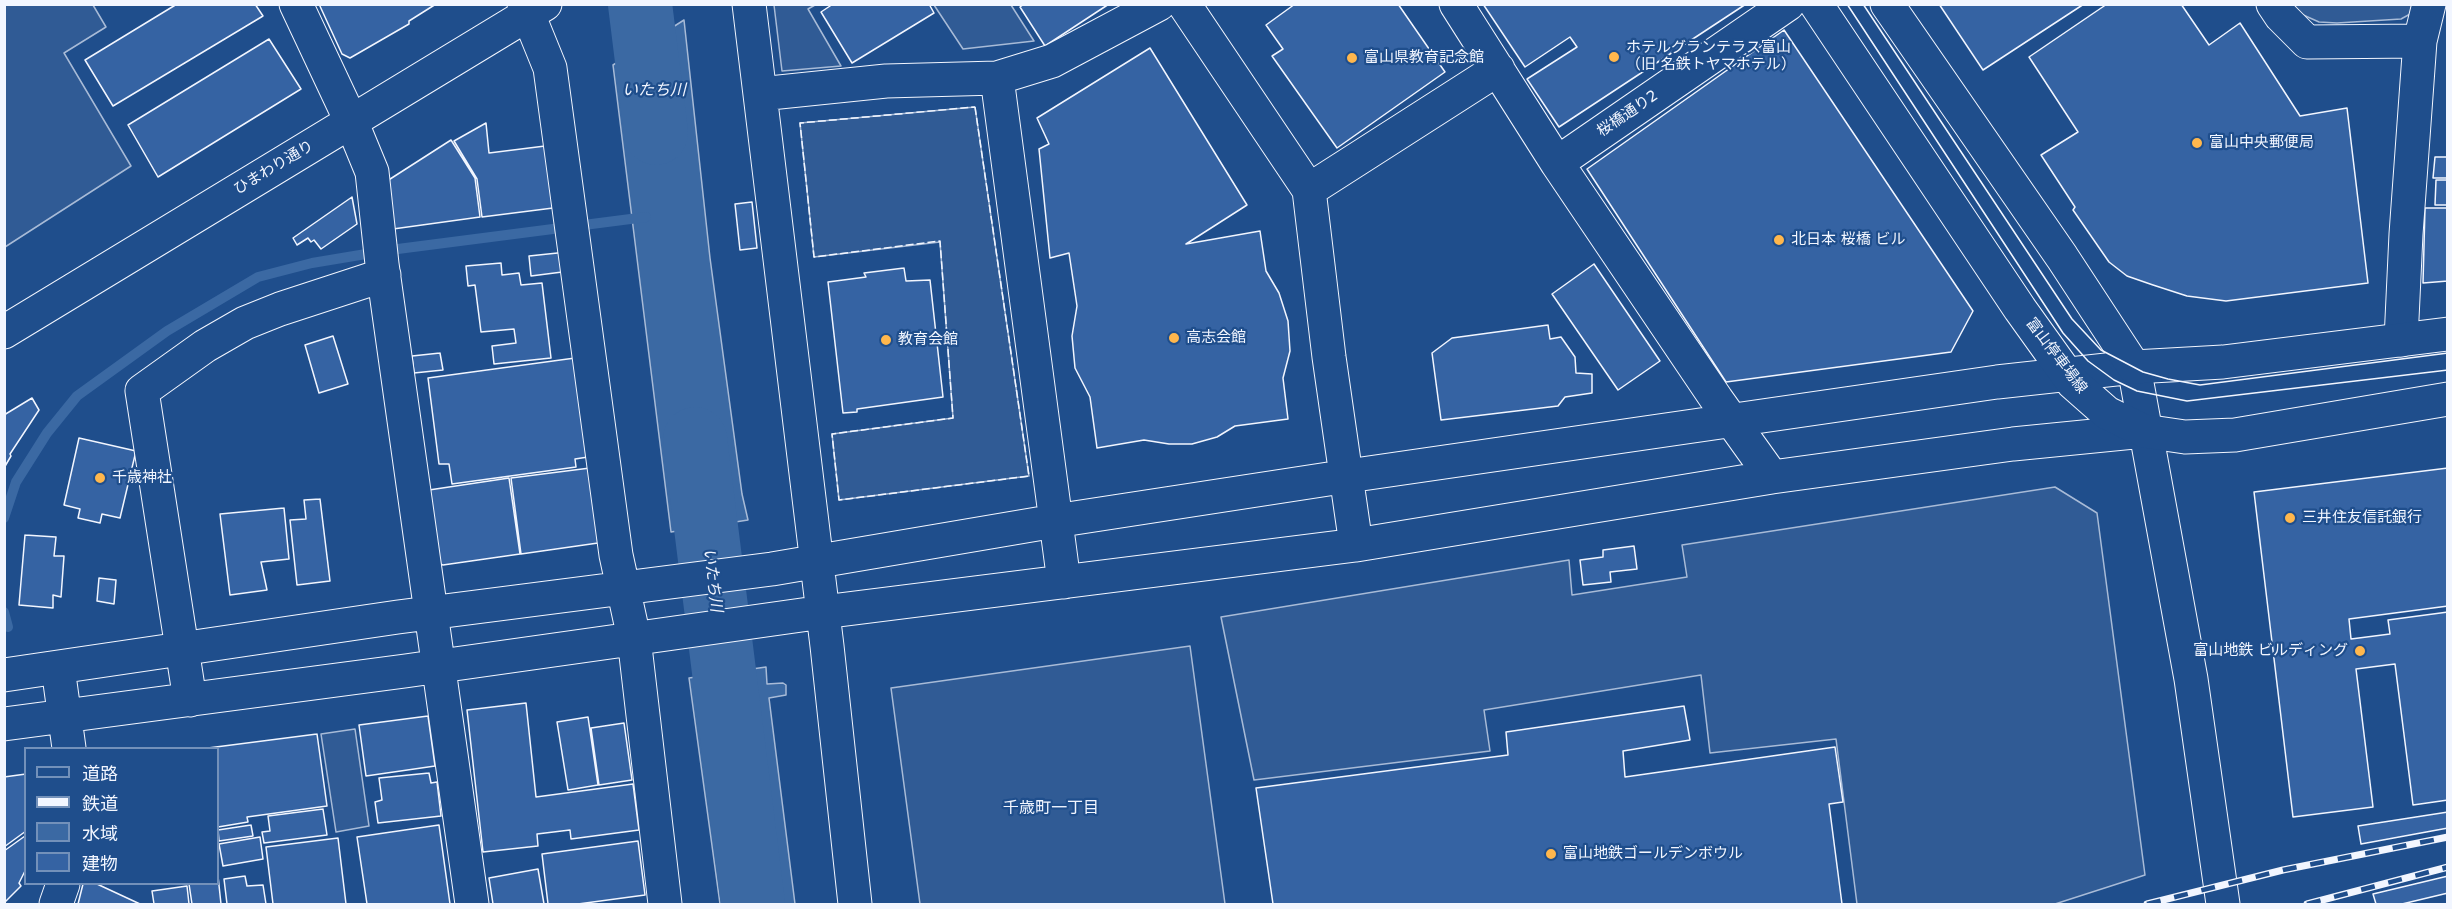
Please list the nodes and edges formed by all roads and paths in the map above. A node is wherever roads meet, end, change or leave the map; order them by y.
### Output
1 (297, 4) edge
2 (749, 4) edge
3 (1159, 4) edge
4 (1184, 4) edge
5 (1456, 4) edge
6 (1788, 4) edge
7 (1816, 4) edge
8 (1887, 4) edge
9 (2273, 4) edge
10 (2429, 4) edge
11 (533, 8) edge
12 (2420, 41) junction
13 (1498, 69) junction
14 (997, 78) junction
15 (760, 94) junction
16 (351, 121) junction
17 (1557, 163) junction
18 (1309, 190) junction
19 (384, 275) junction
20 (4, 332) edge
21 (2448, 334) edge
22 (2401, 340) junction
23 (2134, 367) junction
24 (2067, 374) junction
25 (2448, 399) edge
26 (1733, 422) junction
27 (2144, 431) junction
28 (1348, 476) junction
29 (1772, 477) junction
30 (1055, 520) junction
31 (1356, 545) junction
32 (817, 563) junction
33 (1064, 582) junction
34 (637, 586) junction
35 (431, 612) junction
36 (823, 612) junction
37 (644, 637) junction
38 (182, 648) junction
39 (438, 667) junction
40 (58, 668) junction
41 (4, 675) edge
42 (190, 700) junction
43 (66, 716) junction
44 (4, 724) edge
45 (69, 747) edge
46 (63, 885) edge
47 (56, 904) edge
48 (471, 904) edge
49 (666, 904) edge
50 (855, 904) edge
51 (2223, 904) edge

1 - 16 street
2 - 15 street
3 - 14 street
4 - 18 street
5 - 13 street
6 - 17 street, 桜橋通り2
7 - 24 street, 富山停車場線
8 - 23 street
9 - 12 street
10 - 12 street
11 - 16 street, ひまわり通り
11 - 34 street
12 - 22 street
13 - 17 street
13 - 18 street
14 - 15 street
14 - 30 street
15 - 32 street
16 - 19 street
16 - 20 street, ひまわり通り
17 - 26 street
18 - 28 street
19 - 35 street
19 - 38 street
21 - 22 street
22 - 23 street
23 - 24 street
23 - 27 street
24 - 26 street
24 - 27 street, 富山停車場線
25 - 27 street, 富山停車場線
26 - 28 street
26 - 29 street
27 - 29 street
27 - 51 street
28 - 30 street
28 - 31 street
29 - 31 street
30 - 32 street
30 - 33 street
31 - 33 street
32 - 34 street
32 - 36 street
33 - 36 street
34 - 35 street
34 - 37 street
35 - 38 street
35 - 39 street
36 - 37 street
36 - 50 street
37 - 39 street
37 - 49 street
38 - 40 street
38 - 42 street
39 - 42 street
39 - 48 street
40 - 41 street
40 - 43 street
42 - 43 street
43 - 44 street
43 - 45 street
46 - 47 street

